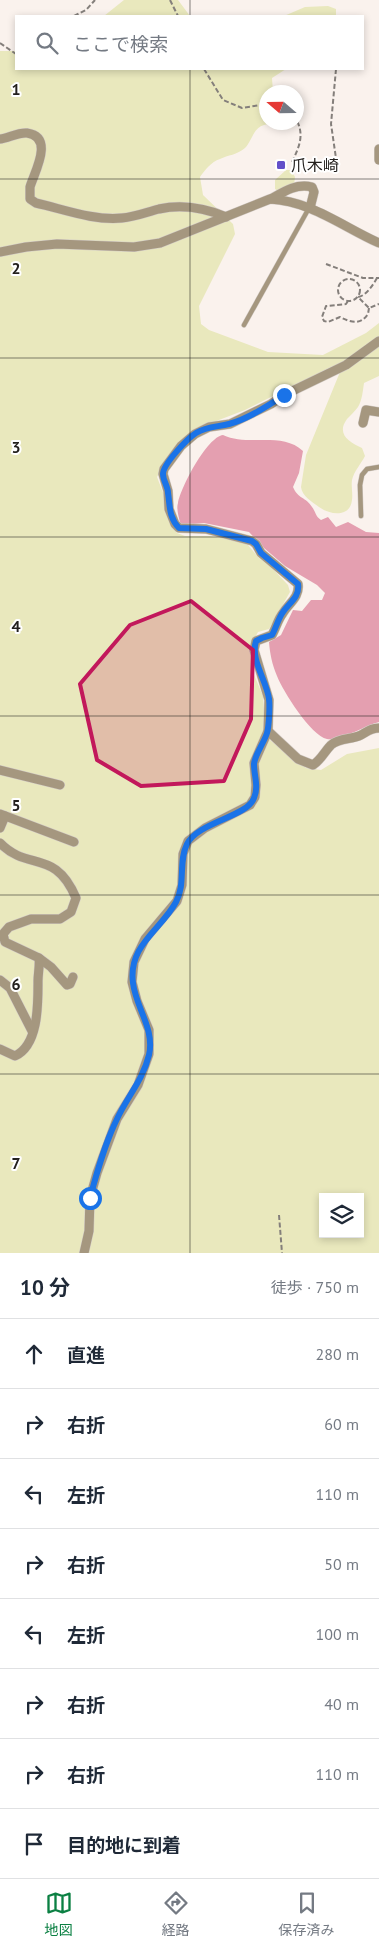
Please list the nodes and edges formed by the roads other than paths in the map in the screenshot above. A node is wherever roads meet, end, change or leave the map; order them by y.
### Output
1 (0, 139) edge
2 (379, 149) edge
3 (379, 160) edge
4 (270, 199) junction
5 (310, 208) junction
6 (226, 217) junction
7 (379, 243) edge
8 (0, 252) edge
9 (244, 325) dead end
10 (379, 341) edge
11 (379, 412) edge
12 (363, 423) dead end
13 (379, 467) edge
14 (361, 516) dead end
15 (379, 728) edge
16 (268, 731) junction
17 (0, 770) edge
18 (60, 785) dead end
19 (2, 815) edge
20 (0, 828) edge
21 (74, 842) dead end
22 (0, 843) edge
23 (39, 958) junction
24 (73, 977) dead end
25 (0, 980) edge
26 (32, 1031) junction
27 (0, 1049) edge
28 (84, 1253) edge

1 - 6 street
2 - 3 street
4 - 5 street
4 - 5 street
4 - 6 street
5 - 7 street
5 - 9 lane
6 - 8 street
10 - 16 street
11 - 12 street
13 - 14 lane
15 - 16 street
16 - 28 street
17 - 18 street
19 - 20 street
19 - 21 street
22 - 23 street
23 - 24 street
23 - 26 street
25 - 26 street
26 - 27 street

